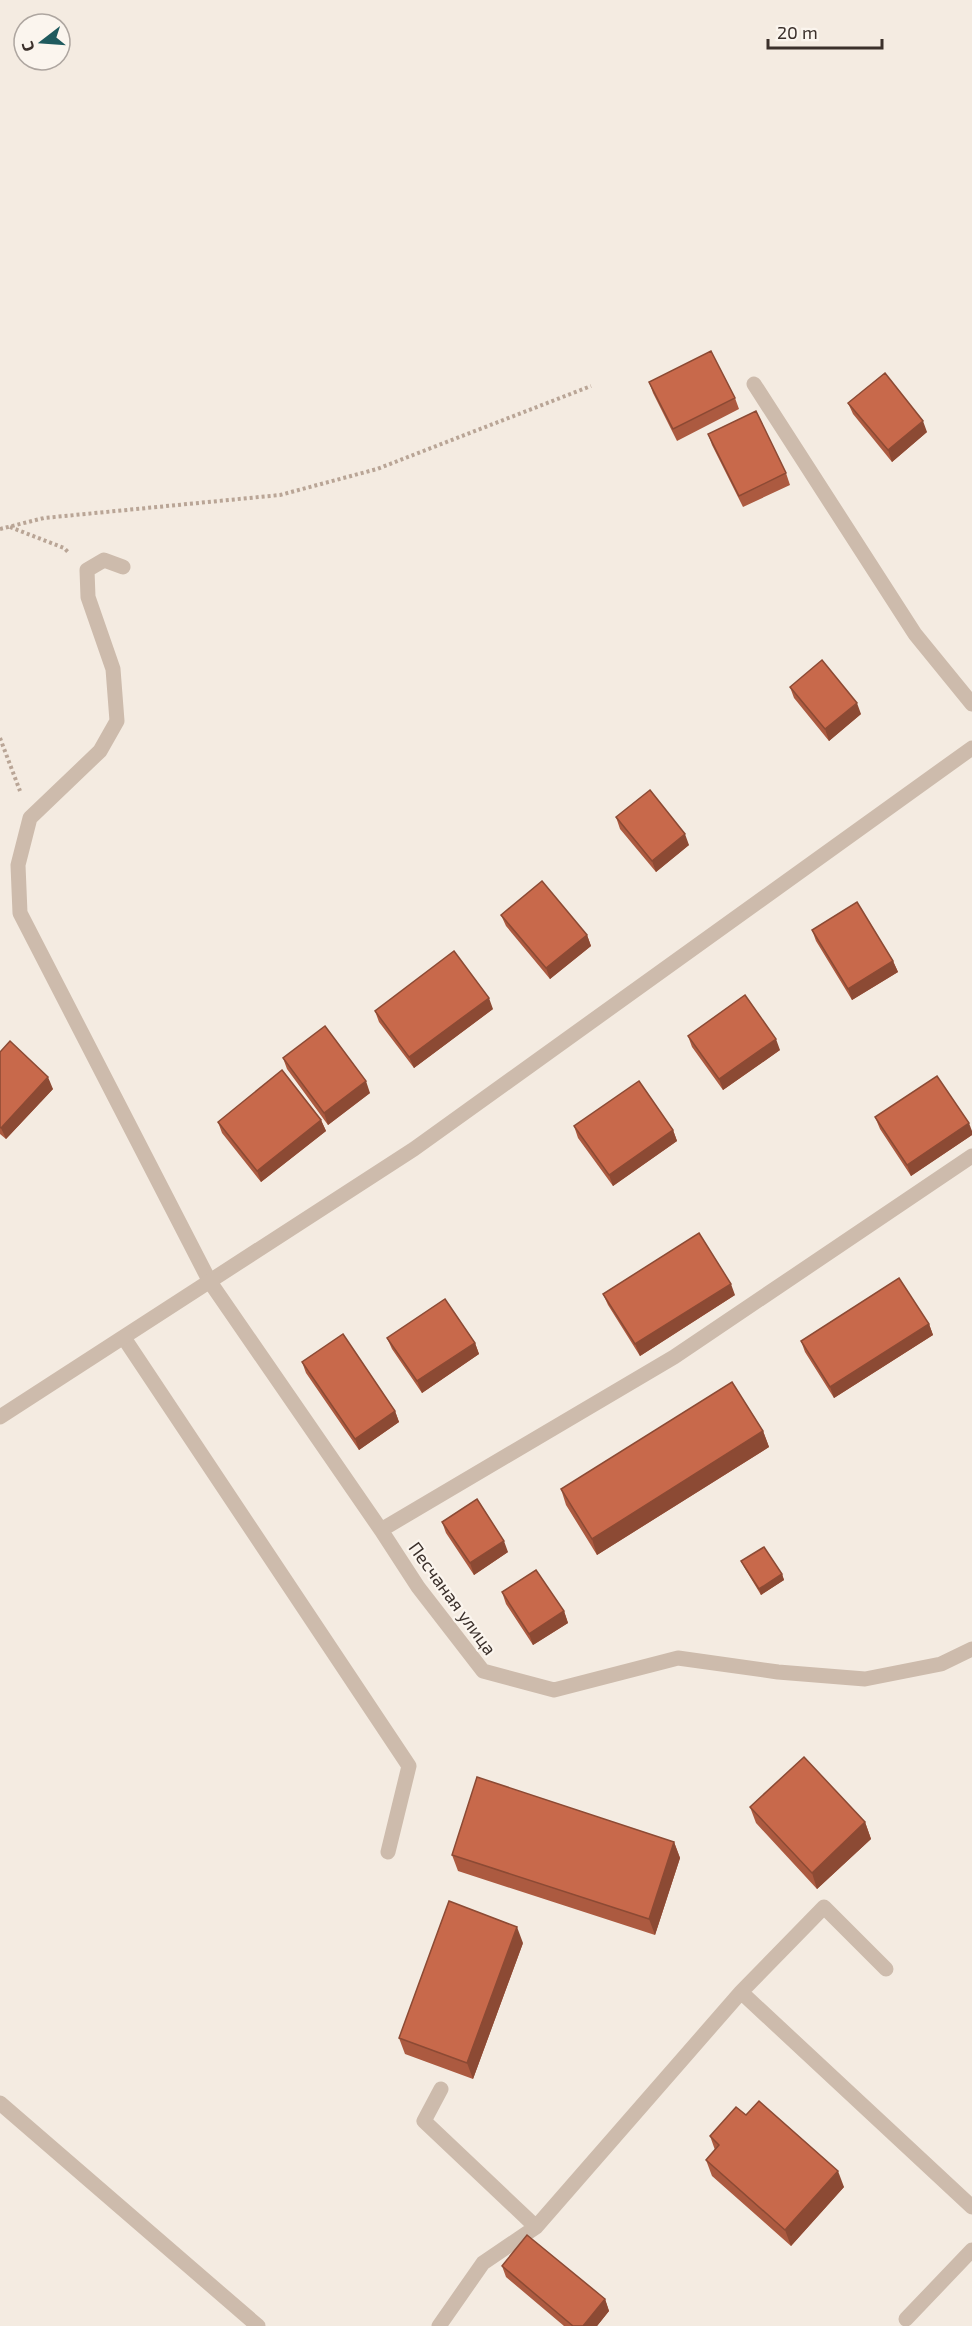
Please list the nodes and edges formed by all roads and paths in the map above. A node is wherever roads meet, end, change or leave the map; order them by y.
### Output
1 (754, 384) dead end
2 (591, 386) dead end
3 (9, 527) junction
4 (0, 530) edge
5 (123, 567) dead end
6 (87, 570) junction
7 (972, 704) edge
8 (0, 738) edge
9 (972, 748) edge
10 (30, 818) junction
11 (972, 1156) edge
12 (210, 1282) junction
13 (124, 1338) junction
14 (0, 1417) edge
15 (381, 1530) junction
16 (972, 1649) edge
17 (388, 1852) dead end
18 (886, 1969) dead end
19 (741, 1992) junction
20 (441, 2089) dead end
21 (0, 2103) edge
22 (972, 2207) edge
23 (536, 2227) junction
24 (972, 2250) edge
25 (906, 2319) dead end
26 (258, 2326) edge
27 (439, 2326) edge

1 - 7 street
2 - 3 path
3 - 4 path
3 - 6 path
5 - 6 street
6 - 10 street
8 - 10 path
9 - 12 street
10 - 12 street, Песчаная улица
11 - 15 street
12 - 13 street
12 - 15 street, Песчаная улица
13 - 14 street
13 - 17 street
15 - 16 street, Песчаная улица
18 - 19 street
19 - 22 street
19 - 23 street
20 - 23 street
21 - 26 street
23 - 27 street
24 - 25 street

